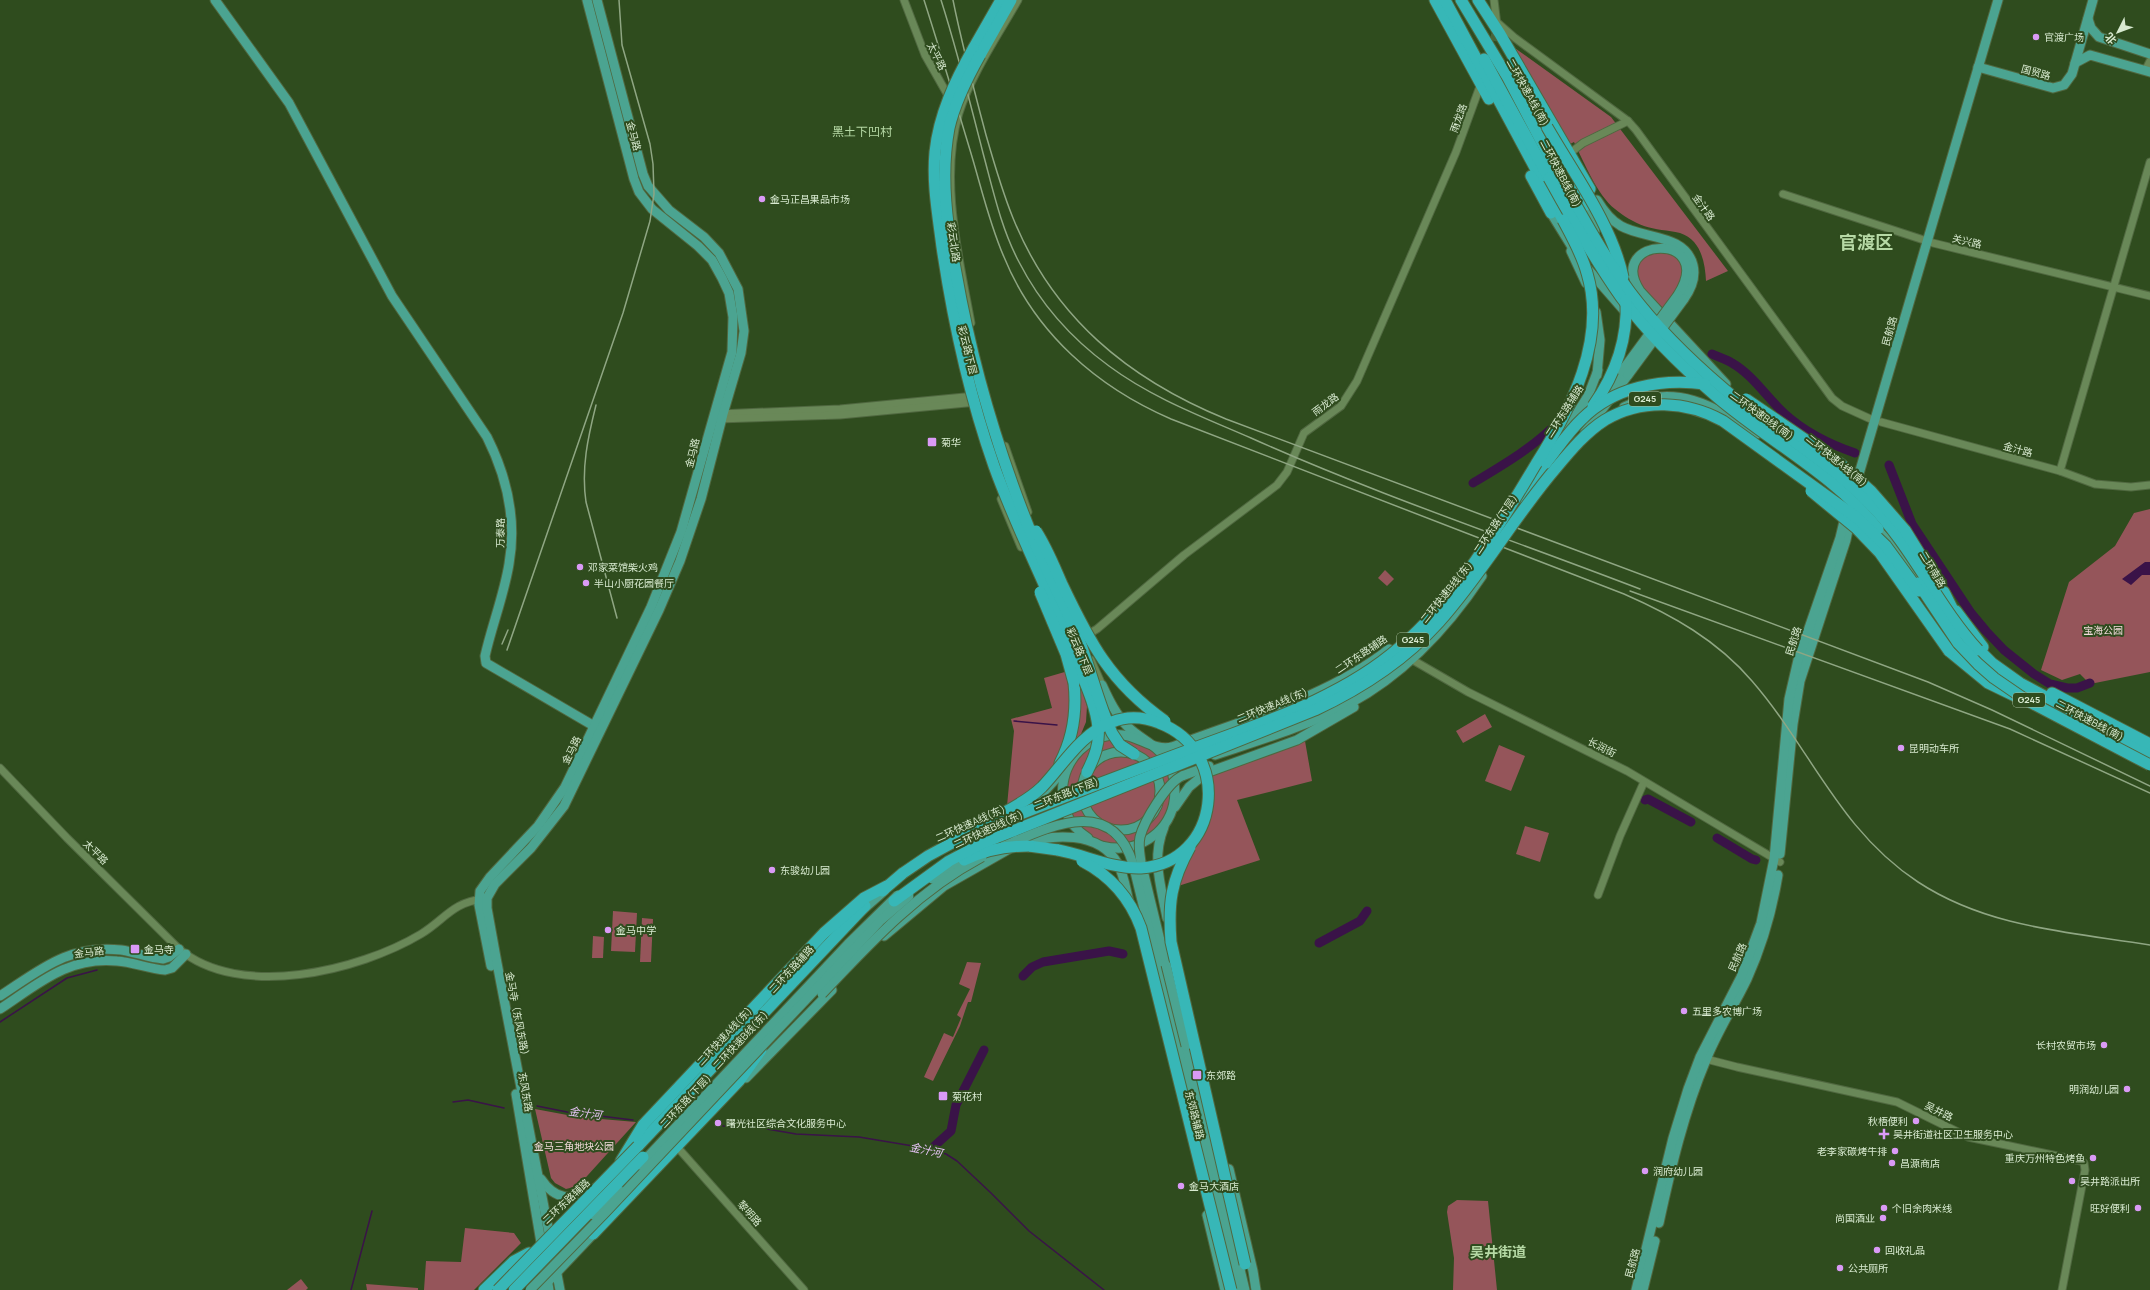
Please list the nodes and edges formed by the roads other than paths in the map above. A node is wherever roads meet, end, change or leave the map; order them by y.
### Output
1 (216, 0) edge
2 (220, 0) edge
3 (587, 0) edge
4 (597, 0) edge
5 (904, 0) edge
6 (996, 0) edge
7 (1001, 0) edge
8 (1012, 0) edge
9 (1018, 0) edge
10 (1434, 0) edge
11 (1447, 0) edge
12 (1461, 0) edge
13 (1465, 0) edge
14 (1478, 0) edge
15 (1494, 0) edge
16 (1998, 0) edge
17 (2004, 0) edge
18 (2093, 0) edge
19 (2088, 19) junction
20 (2150, 54) edge
21 (2150, 61) edge
22 (2075, 63) junction
23 (1981, 68) junction
24 (2150, 72) edge
25 (1480, 89) dead end
26 (947, 93) junction
27 (958, 117) junction
28 (1628, 121) junction
29 (1550, 126) junction
30 (1540, 149) junction
31 (1574, 150) dead end
32 (2150, 162) edge
33 (1783, 194) dead end
34 (1597, 200) joint
35 (1586, 205) joint
36 (1551, 213) junction
37 (1930, 242) junction
38 (2113, 286) junction
39 (2150, 296) edge
40 (1681, 297) junction
41 (401, 304) junction
42 (1598, 370) junction
43 (1727, 385) junction
44 (990, 398) junction
45 (971, 400) junction
46 (1705, 412) junction
47 (717, 416) junction
48 (1878, 422) junction
49 (1757, 434) junction
50 (2060, 471) junction
51 (1549, 473) junction
52 (2150, 485) edge
53 (1858, 486) junction
54 (1010, 492) junction
55 (1851, 507) junction
56 (1509, 512) junction
57 (1520, 512) junction
58 (1944, 592) junction
59 (1442, 617) junction
60 (1437, 628) junction
61 (1081, 638) junction
62 (1066, 645) junction
63 (1964, 650) junction
64 (1978, 650) junction
65 (1380, 656) junction
66 (1413, 661) junction
67 (1380, 679) junction
68 (2020, 683) junction
69 (1102, 685) joint
70 (1088, 696) joint
71 (1359, 704) junction
72 (2079, 707) junction
73 (2058, 715) junction
74 (595, 723) junction
75 (1189, 742) junction
76 (1148, 743) junction
77 (2150, 744) edge
78 (1134, 754) junction
79 (2150, 754) edge
80 (1071, 760) junction
81 (2150, 764) edge
82 (0, 768) edge
83 (1055, 772) junction
84 (1087, 772) junction
85 (1644, 782) junction
86 (1152, 813) junction
87 (1169, 818) junction
88 (1106, 827) junction
89 (965, 836) junction
90 (1196, 836) junction
91 (1094, 843) junction
92 (1058, 850) junction
93 (978, 851) junction
94 (1777, 860) junction
95 (1137, 863) junction
96 (953, 874) junction
97 (887, 886) junction
98 (918, 889) junction
99 (904, 893) junction
100 (1598, 895) dead end
101 (483, 899) junction
102 (182, 951) junction
103 (1162, 966) junction
104 (1179, 970) junction
105 (818, 974) junction
106 (0, 996) edge
107 (0, 1009) edge
108 (1192, 1019) junction
109 (788, 1033) junction
110 (1186, 1046) junction
111 (1703, 1058) junction
112 (679, 1149) junction
113 (612, 1173) junction
114 (540, 1178) junction
115 (599, 1186) junction
116 (549, 1232) junction
117 (593, 1234) junction
118 (541, 1240) junction
119 (529, 1253) junction
120 (1245, 1264) joint
121 (557, 1274) junction
122 (549, 1286) edge
123 (484, 1290) edge
124 (490, 1290) edge
125 (498, 1290) edge
126 (514, 1290) edge
127 (519, 1290) edge
128 (530, 1290) edge
129 (540, 1290) edge
130 (560, 1290) edge
131 (804, 1290) edge
132 (1224, 1290) edge
133 (1231, 1290) edge
134 (1238, 1290) edge
135 (1245, 1290) edge
136 (1251, 1290) edge
137 (1256, 1290) edge
138 (1636, 1290) edge
139 (1643, 1290) edge
140 (2062, 1290) edge

1 - 41 main road
2 - 41 main road
3 - 47 main road, 金马路
4 - 47 main road, 金马路
5 - 26 street, 太平路
6 - 26 street, 彩云路下层 / G245
7 - 54 highway, 彩云北路, bridge
8 - 54 highway, 彩云北路, bridge
9 - 27 street, 彩云路下层 / G245
10 - 36 highway
11 - 30 highway, 二环快速B线(南)
11 - 56 highway, bridge
12 - 30 highway, 二环快速A线(南)
13 - 29 highway
14 - 29 highway
15 - 28 street, 金汁路
16 - 23 main road, 民航路
17 - 23 main road, 民航路
18 - 19 main road, 国贸路
19 - 20 main road
19 - 22 main road, 国贸路
21 - 24 street
22 - 23 main road, 国贸路
22 - 24 main road
23 - 37 main road, 民航路
25 - 61 street, 雨龙路
26 - 27 street, 太平路
26 - 45 street, 彩云路下层 / G245
27 - 44 street, 彩云路下层 / G245
28 - 31 street
28 - 48 street, 金汁路
29 - 34 highway
29 - 35 highway
29 - 57 highway, bridge
30 - 63 highway, 二环快速B线(南), bridge
30 - 64 highway, 二环快速A线(南), bridge
32 - 38 street
33 - 37 street, 关兴路
34 - 40 main road
35 - 43 main road
36 - 42 main road
36 - 49 main road
37 - 38 street, 关兴路
37 - 48 main road, 民航路
38 - 39 street, 关兴路
38 - 50 street
40 - 43 main road, 二环南路 / G245
40 - 51 main road, bridge
41 - 74 main road, 万泰路
42 - 51 main road
42 - 65 main road, 二环东路辅路
43 - 53 main road, 二环南路 / G245
44 - 45 street
44 - 61 street, 彩云路下层 / G245
45 - 47 street
45 - 62 street, 彩云路下层 / G245
46 - 57 highway, bridge
46 - 63 highway, bridge
46 - 73 highway, bridge
47 - 74 main road, 金马路
47 - 101 main road, 金马路
48 - 50 street, 金汁路
48 - 53 main road, 民航路
49 - 51 main road, G245
49 - 55 main road, 二环南路 / G245
50 - 52 street, 金汁路
51 - 59 main road, 二环东路(下层) / G245
51 - 60 main road, 二环东路(下层) / G245
53 - 55 main road, 民航路
53 - 79 main road, 二环南路 / G245
54 - 75 highway, bridge
54 - 78 highway, bridge
54 - 83 highway, bridge
54 - 84 highway, bridge
55 - 73 main road, 二环南路 / G245
55 - 94 main road, 民航路
56 - 58 highway, bridge
56 - 89 highway, 二环快速A线(东), bridge
57 - 99 highway, 二环快速B线(东), bridge
58 - 64 highway, bridge
58 - 72 highway
59 - 60 main road, 二环东路(下层) / G245
59 - 65 main road, G245
60 - 66 main road, G245
60 - 67 main road, 二环东路(下层)
61 - 62 street, 雨龙路
61 - 69 street, 彩云路下层 / G245
62 - 70 street, 彩云路下层 / G245
63 - 81 highway, 二环快速B线(南), bridge
64 - 68 highway, 二环快速A线(南)
65 - 76 main road, 二环东路辅路 / G245
66 - 67 main road, 二环东路(下层)
66 - 71 main road, G245
66 - 85 street, 长润街
67 - 93 main road, 二环东路(下层), bridge
67 - 127 main road, 二环东路(下层), bridge
68 - 72 highway
68 - 79 highway, 二环快速A线(南)
69 - 76 main road, G245
70 - 80 main road, G245
71 - 86 main road, bridge
71 - 87 main road, G245
72 - 77 highway
73 - 81 main road, 二环南路 / G245
74 - 101 main road, 金马路
75 - 83 highway, bridge
75 - 90 highway, bridge
76 - 80 main road
76 - 87 main road
78 - 84 main road, bridge
78 - 86 main road, bridge
80 - 91 main road, G245
80 - 113 main road, 二环东路辅路
82 - 102 street, 太平路
83 - 89 highway, bridge
84 - 88 main road, bridge
85 - 94 street, 长润街
85 - 100 street
86 - 88 main road, bridge
86 - 95 main road, bridge
87 - 91 main road, G245
87 - 104 main road, 东郊路辅路
88 - 95 main road, bridge
88 - 96 main road, bridge
89 - 97 highway, 二环快速A线(东), bridge
90 - 92 highway, bridge
90 - 120 highway, bridge
91 - 109 main road
91 - 132 main road, 东郊路辅路
92 - 99 highway, bridge
92 - 133 highway, bridge
93 - 96 main road, bridge
93 - 98 main road, 二环东路(下层), bridge
94 - 111 main road, 民航路
95 - 103 main road, bridge
96 - 98 main road, bridge
96 - 109 main road, bridge
97 - 113 highway
97 - 125 highway, 二环快速A线(东), bridge
98 - 128 main road, 二环东路(下层), bridge
99 - 105 highway, 二环快速B线(东), bridge
101 - 102 street, 太平路
101 - 114 main road, 金马寺（东风东路）
101 - 118 main road, 东风东路
102 - 106 main road, 金马路
102 - 107 main road, 金马路
103 - 104 main road
103 - 110 main road, bridge
103 - 134 main road
104 - 108 main road, 东郊路辅路
105 - 117 highway, bridge
105 - 126 highway, 二环快速B线(东), bridge
108 - 110 main road
108 - 137 main road, 东郊路辅路
109 - 112 main road
110 - 135 main road
111 - 138 main road, 民航路
111 - 139 main road, 民航路
111 - 140 street, 吴井路
112 - 117 main road
112 - 131 street, 黎明路
113 - 115 main road, 二环东路辅路
114 - 115 main road
114 - 116 main road, 金马寺（东风东路）
115 - 116 main road, 二环东路辅路
116 - 118 main road, 二环东路辅路
116 - 121 main road
117 - 121 main road
118 - 119 main road, 二环东路辅路
118 - 122 main road, 东风东路
119 - 123 highway
119 - 124 main road, 二环东路辅路
120 - 136 main road
121 - 122 main road
121 - 130 main road
122 - 129 main road

